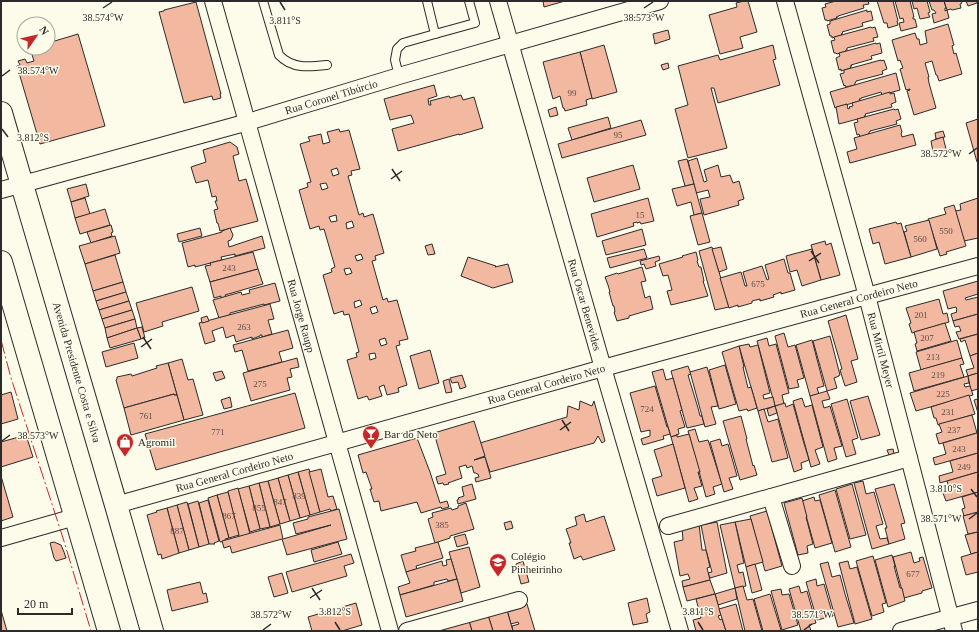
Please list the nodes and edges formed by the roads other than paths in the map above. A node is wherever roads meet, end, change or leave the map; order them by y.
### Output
1 (213, 1) edge
2 (262, 1) edge
3 (427, 1) edge
4 (469, 1) edge
5 (498, 1) edge
6 (660, 1) edge
7 (785, 1) edge
8 (435, 34) junction
9 (510, 44) junction
10 (327, 64) dead end
11 (399, 76) junction
12 (1, 113) edge
13 (248, 122) junction
14 (22, 184) junction
15 (1, 190) edge
16 (1, 262) edge
17 (978, 266) edge
18 (867, 296) junction
19 (603, 368) junction
20 (336, 444) junction
21 (909, 458) junction
22 (771, 497) junction
23 (116, 505) junction
24 (75, 518) junction
25 (668, 526) dead end
26 (1, 538) edge
27 (792, 566) dead end
28 (519, 600) dead end
29 (978, 610) edge
30 (952, 624) edge
31 (109, 631) edge
32 (152, 631) edge
33 (390, 631) edge
34 (406, 631) edge
35 (680, 631) edge
36 (901, 631) edge

1 - 13 street, Rua Jorge Raupp
2 - 10 lane
3 - 8 lane
4 - 8 lane
5 - 9 street, Rua Oscar Benevides
6 - 9 street, Rua Coronel Tibúrcio
7 - 18 street, Rua Mirtil Meyer
8 - 11 lane
9 - 11 street, Rua Coronel Tibúrcio
9 - 19 street, Rua Oscar Benevides
11 - 13 street, Rua Coronel Tibúrcio
12 - 14 main road, Avenida Presidente Costa e Silva
13 - 14 street, Rua Coronel Tibúrcio
13 - 20 street, Rua Jorge Raupp
14 - 15 street, Rua Coronel Tibúrcio
14 - 23 main road, Avenida Presidente Costa e Silva
16 - 24 main road
17 - 18 street, Rua General Cordeiro Neto
18 - 19 street, Rua General Cordeiro Neto
18 - 21 street, Rua Mirtil Meyer
19 - 20 street, Rua General Cordeiro Neto
19 - 35 street, Rua Oscar Benevides
20 - 23 street, Rua General Cordeiro Neto
20 - 33 street, Rua Jorge Raupp
21 - 22 street
21 - 30 street, Rua Mirtil Meyer
22 - 25 street
22 - 27 street
23 - 32 main road, Avenida Presidente Costa e Silva
24 - 26 street
24 - 31 main road
28 - 34 street
29 - 30 street
30 - 36 street

